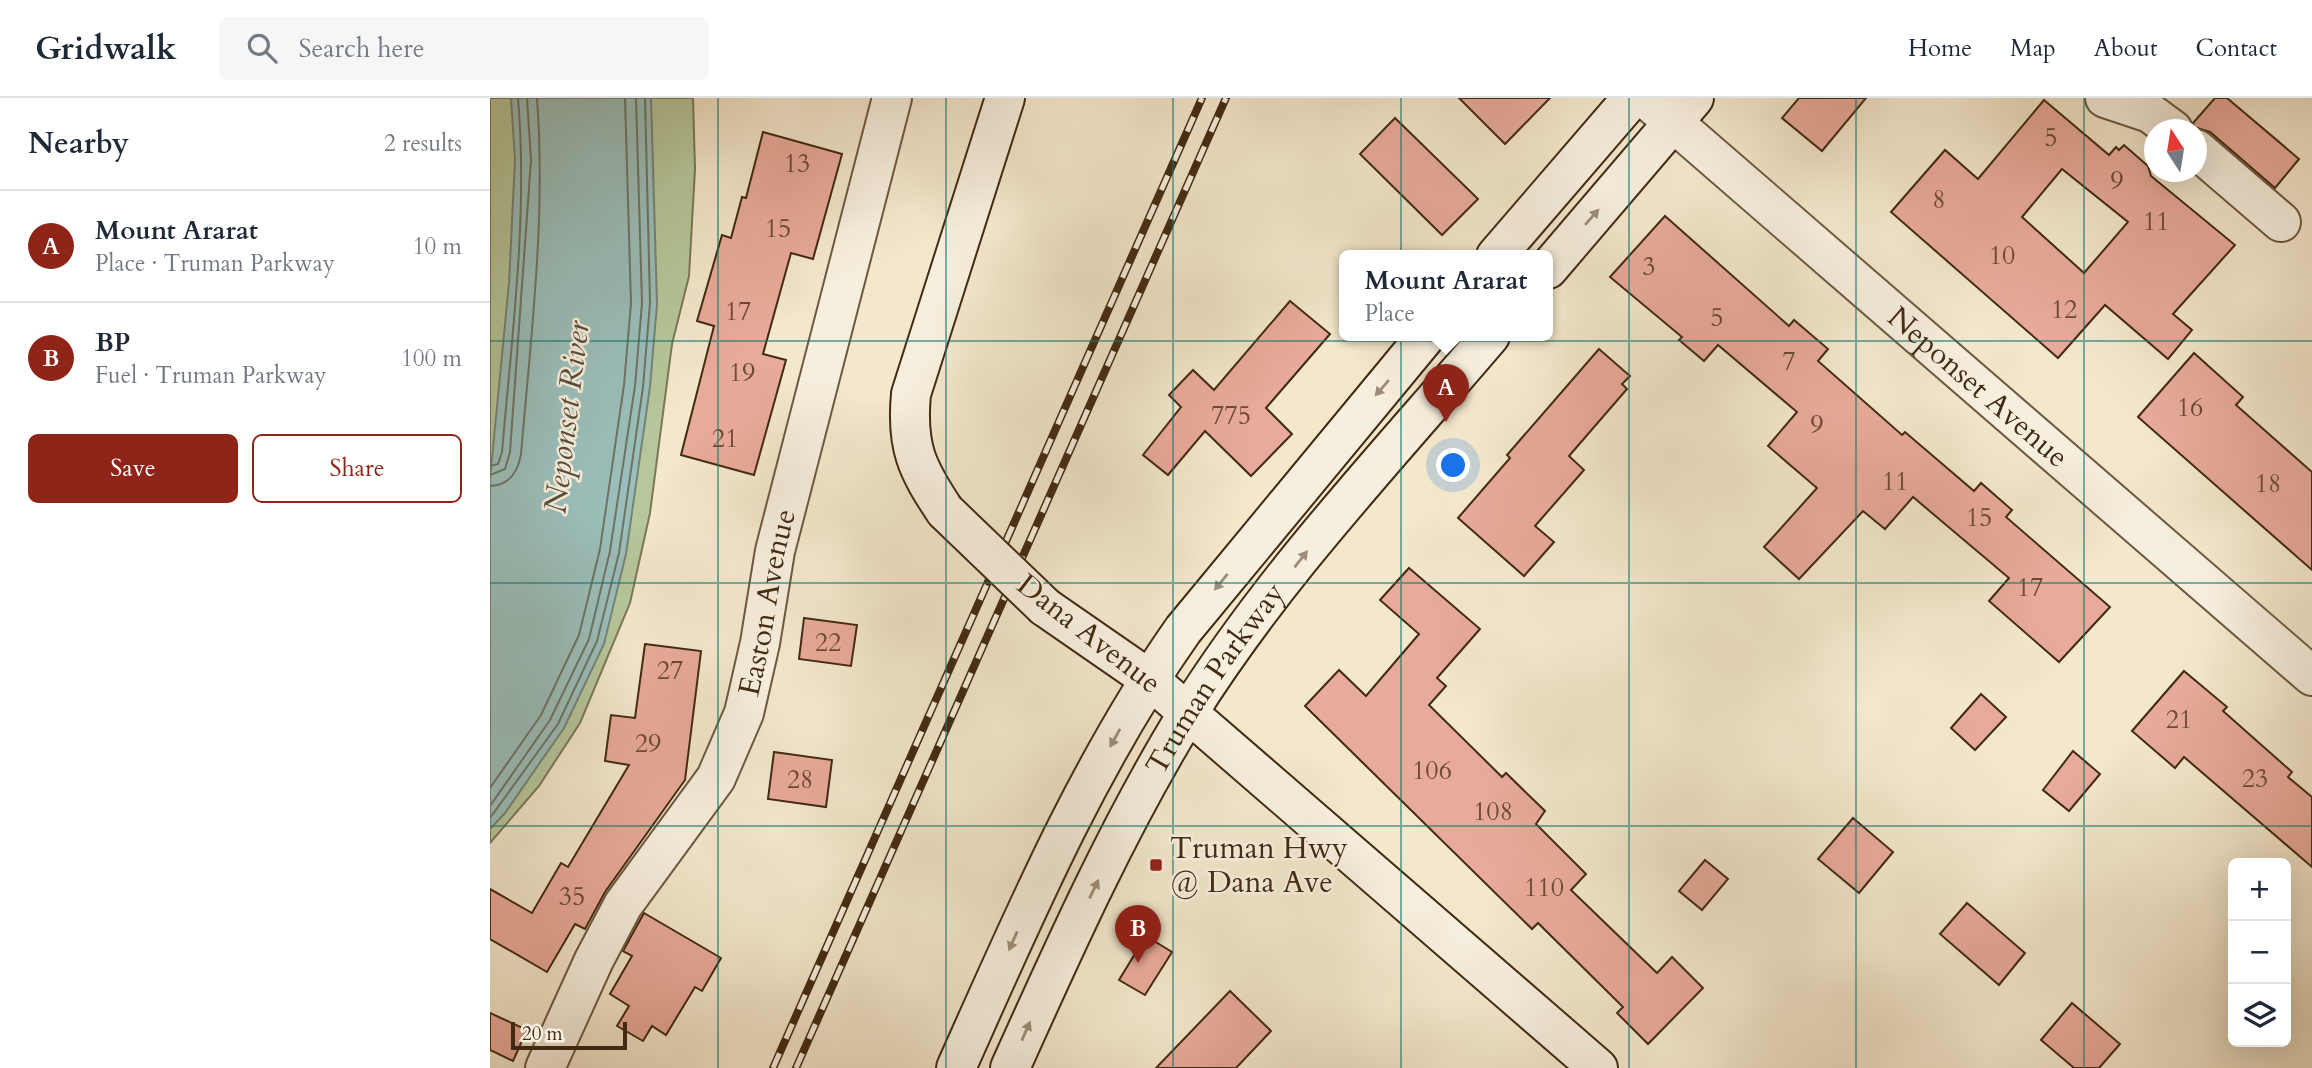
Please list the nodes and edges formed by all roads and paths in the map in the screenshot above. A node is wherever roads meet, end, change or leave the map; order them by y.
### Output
1 (892, 98) edge
2 (1005, 98) edge
3 (1632, 98) edge
4 (2105, 98) edge
5 (1670, 106) edge
6 (2158, 119) edge
7 (2207, 158) edge
8 (2281, 222) dead end
9 (1501, 250) edge
10 (1553, 262) edge
11 (1422, 341) edge
12 (1486, 341) edge
13 (2312, 676) edge
14 (1149, 679) junction
15 (1188, 713) junction
16 (545, 1068) edge
17 (956, 1068) edge
18 (1010, 1068) edge
19 (1598, 1068) edge

1 - 16 street, Easton Avenue
2 - 14 street, Dana Avenue, bridge
3 - 9 street
4 - 6 street
10 -> 5 street
5 - 13 street, Neponset Avenue
7 - 8 street
11 -> 14 street, Truman Parkway
15 -> 12 street, Truman Parkway
14 - 15 street, Dana Avenue
14 -> 17 street, Truman Parkway
18 -> 15 street, Truman Parkway
15 - 19 street, Dana Avenue

